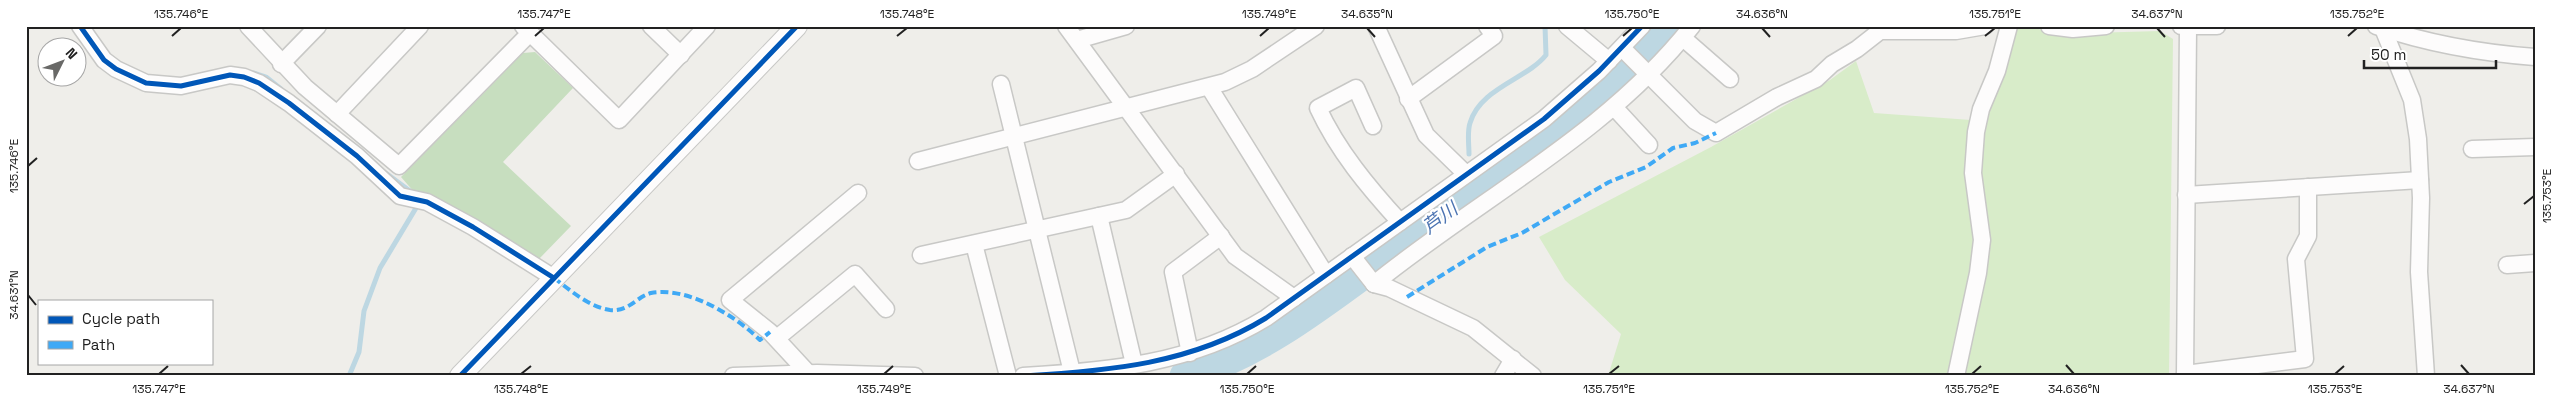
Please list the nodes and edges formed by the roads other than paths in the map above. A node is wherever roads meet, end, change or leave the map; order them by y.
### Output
1 (80, 26) edge
2 (248, 26) edge
3 (318, 26) edge
4 (420, 26) edge
5 (651, 26) edge
6 (707, 26) edge
7 (1066, 26) edge
8 (1126, 26) edge
9 (1316, 26) edge
10 (1376, 26) edge
11 (1487, 26) edge
12 (1567, 26) edge
13 (1642, 26) edge
14 (1985, 26) edge
15 (2009, 26) edge
16 (2049, 26) edge
17 (2106, 26) edge
18 (2217, 26) edge
19 (793, 27) edge
20 (2184, 27) edge
21 (2380, 27) edge
22 (526, 30) edge
23 (1688, 32) edge
24 (1077, 40) junction
25 (1622, 48) junction
26 (680, 54) junction
27 (2535, 57) edge
28 (1609, 61) junction
29 (281, 64) junction
30 (1649, 75) junction
31 (1730, 79) dead end
32 (1001, 84) dead end
33 (1209, 87) junction
34 (1408, 99) junction
35 (1614, 107) junction
36 (1129, 109) junction
37 (337, 114) junction
38 (1373, 126) dead end
39 (1014, 137) junction
40 (1649, 145) dead end
41 (2535, 147) edge
42 (2472, 149) dead end
43 (918, 161) dead end
44 (1176, 174) junction
45 (1466, 174) junction
46 (2420, 180) junction
47 (2308, 187) junction
48 (858, 193) dead end
49 (2186, 195) junction
50 (1099, 216) junction
51 (1400, 222) junction
52 (1037, 230) junction
53 (1221, 236) junction
54 (974, 244) junction
55 (921, 255) dead end
56 (1352, 256) junction
57 (2535, 263) edge
58 (2507, 265) dead end
59 (1326, 275) junction
60 (554, 278) junction
61 (1374, 284) junction
62 (1294, 298) junction
63 (886, 309) dead end
64 (776, 338) junction
65 (1190, 353) junction
66 (1513, 359) junction
67 (1134, 364) junction
68 (1072, 372) junction
69 (808, 373) junction
70 (2185, 375) edge
71 (460, 376) edge
72 (733, 376) edge
73 (915, 376) edge
74 (1008, 376) edge
75 (1023, 376) edge
76 (1503, 376) edge
77 (1533, 376) edge
78 (1956, 376) edge
79 (2426, 376) edge

1 - 60 street
2 - 29 street
3 - 29 street
4 - 37 street
5 - 26 street
6 - 26 street
7 - 24 street
8 - 24 street
9 - 33 street
10 - 34 street
11 - 34 street
12 - 28 street
13 - 25 street
14 - 30 street
15 - 78 street
16 - 17 street
18 - 20 street
19 - 60 street
20 - 49 street
21 - 27 street
21 - 46 street
22 - 26 street
22 - 37 street
23 - 30 street
23 - 31 street
24 - 36 street
25 - 28 street
25 - 30 street
28 - 45 street
29 - 37 street
30 - 35 street
32 - 39 street
33 - 36 street
33 - 59 street
34 - 45 street
35 - 40 street
35 - 61 street
36 - 39 street
36 - 44 street
38 - 51 street
39 - 43 street
39 - 52 street
41 - 42 street
44 - 50 street
44 - 53 street
45 - 51 street
46 - 47 street
46 - 79 street
47 - 49 street
47 - 70 street
48 - 64 street
49 - 70 street
50 - 52 street
50 - 67 street
51 - 56 street
52 - 54 street
52 - 68 street
53 - 62 street
53 - 65 street
54 - 55 street
54 - 74 street
56 - 59 street
56 - 61 street
57 - 58 street
59 - 62 street
60 - 71 street
61 - 66 street
62 - 65 street
63 - 64 street
64 - 69 street
65 - 67 street
66 - 76 street
66 - 77 street
67 - 68 street
68 - 75 street
69 - 72 street
69 - 73 street

